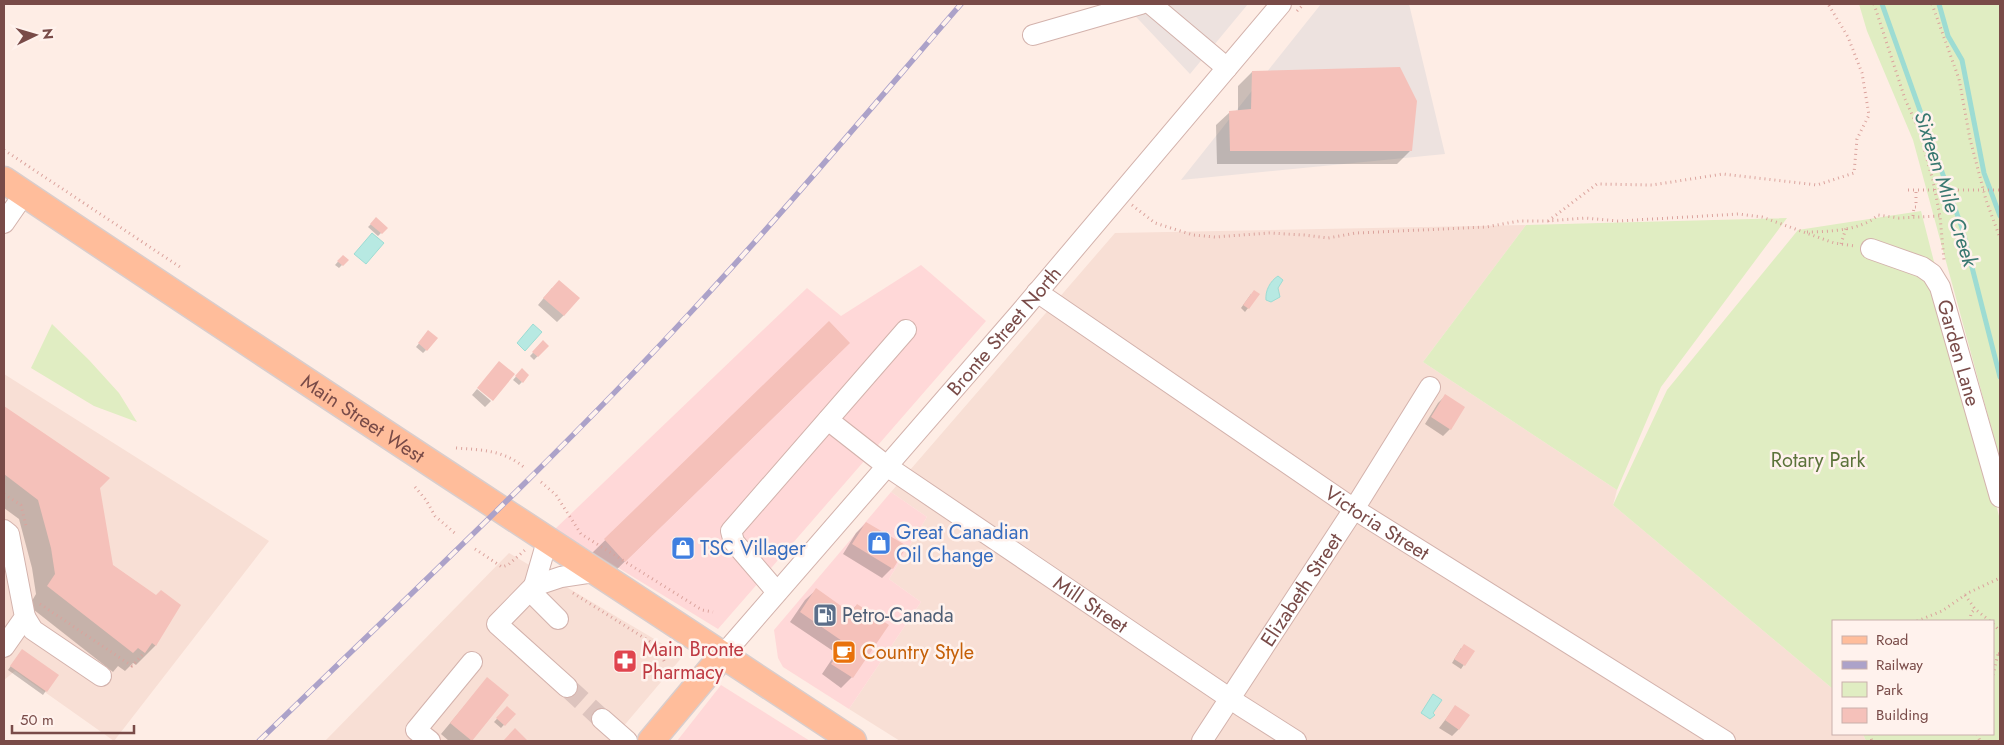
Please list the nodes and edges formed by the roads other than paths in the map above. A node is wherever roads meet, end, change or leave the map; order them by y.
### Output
1 (1141, 4) edge
2 (1151, 4) edge
3 (1281, 4) edge
4 (1033, 35) dead end
5 (1227, 68) junction
6 (14, 187) edge
7 (4, 223) edge
8 (1871, 249) road end
9 (1037, 292) junction
10 (906, 330) dead end
11 (1430, 387) dead end
12 (828, 420) junction
13 (888, 467) junction
14 (2000, 497) edge
15 (1354, 509) junction
16 (4, 530) edge
17 (544, 539) junction
18 (594, 572) junction
19 (539, 581) junction
20 (777, 592) junction
21 (29, 608) junction
22 (558, 619) dead end
23 (4, 647) edge
24 (723, 655) junction
25 (472, 662) dead end
26 (100, 676) dead end
27 (567, 687) tunnel mouth
28 (1231, 699) junction
29 (602, 719) tunnel mouth
30 (430, 741) edge
31 (627, 741) edge
32 (651, 741) edge
33 (853, 741) edge
34 (1202, 741) edge
35 (1296, 741) edge
36 (1725, 741) edge

1 - 4 street
2 - 5 street
3 - 5 street, Bronte Street North
5 - 9 street, Bronte Street North
6 - 7 street
6 - 17 main road, Main Street West
8 - 14 street, Garden Lane
9 - 13 street, Bronte Street North
9 - 15 street, Victoria Street
10 - 12 street
11 - 15 street, Elizabeth Street
12 - 13 street, Mill Street
12 - 20 street
13 - 20 street, Bronte Street North
13 - 28 street, Mill Street
15 - 28 street, Elizabeth Street
15 - 36 street, Victoria Street
16 - 21 street
17 - 18 main road, Main Street West
17 - 19 street
18 - 19 street
18 - 24 main road, Main Street West
19 - 22 street
19 - 27 street
20 - 24 street, Bronte Street North
21 - 23 street
21 - 26 street
24 - 32 main road
24 - 33 main road, Main Street West
25 - 30 street
28 - 34 street, Elizabeth Street
28 - 35 street, Mill Street
29 - 31 street

